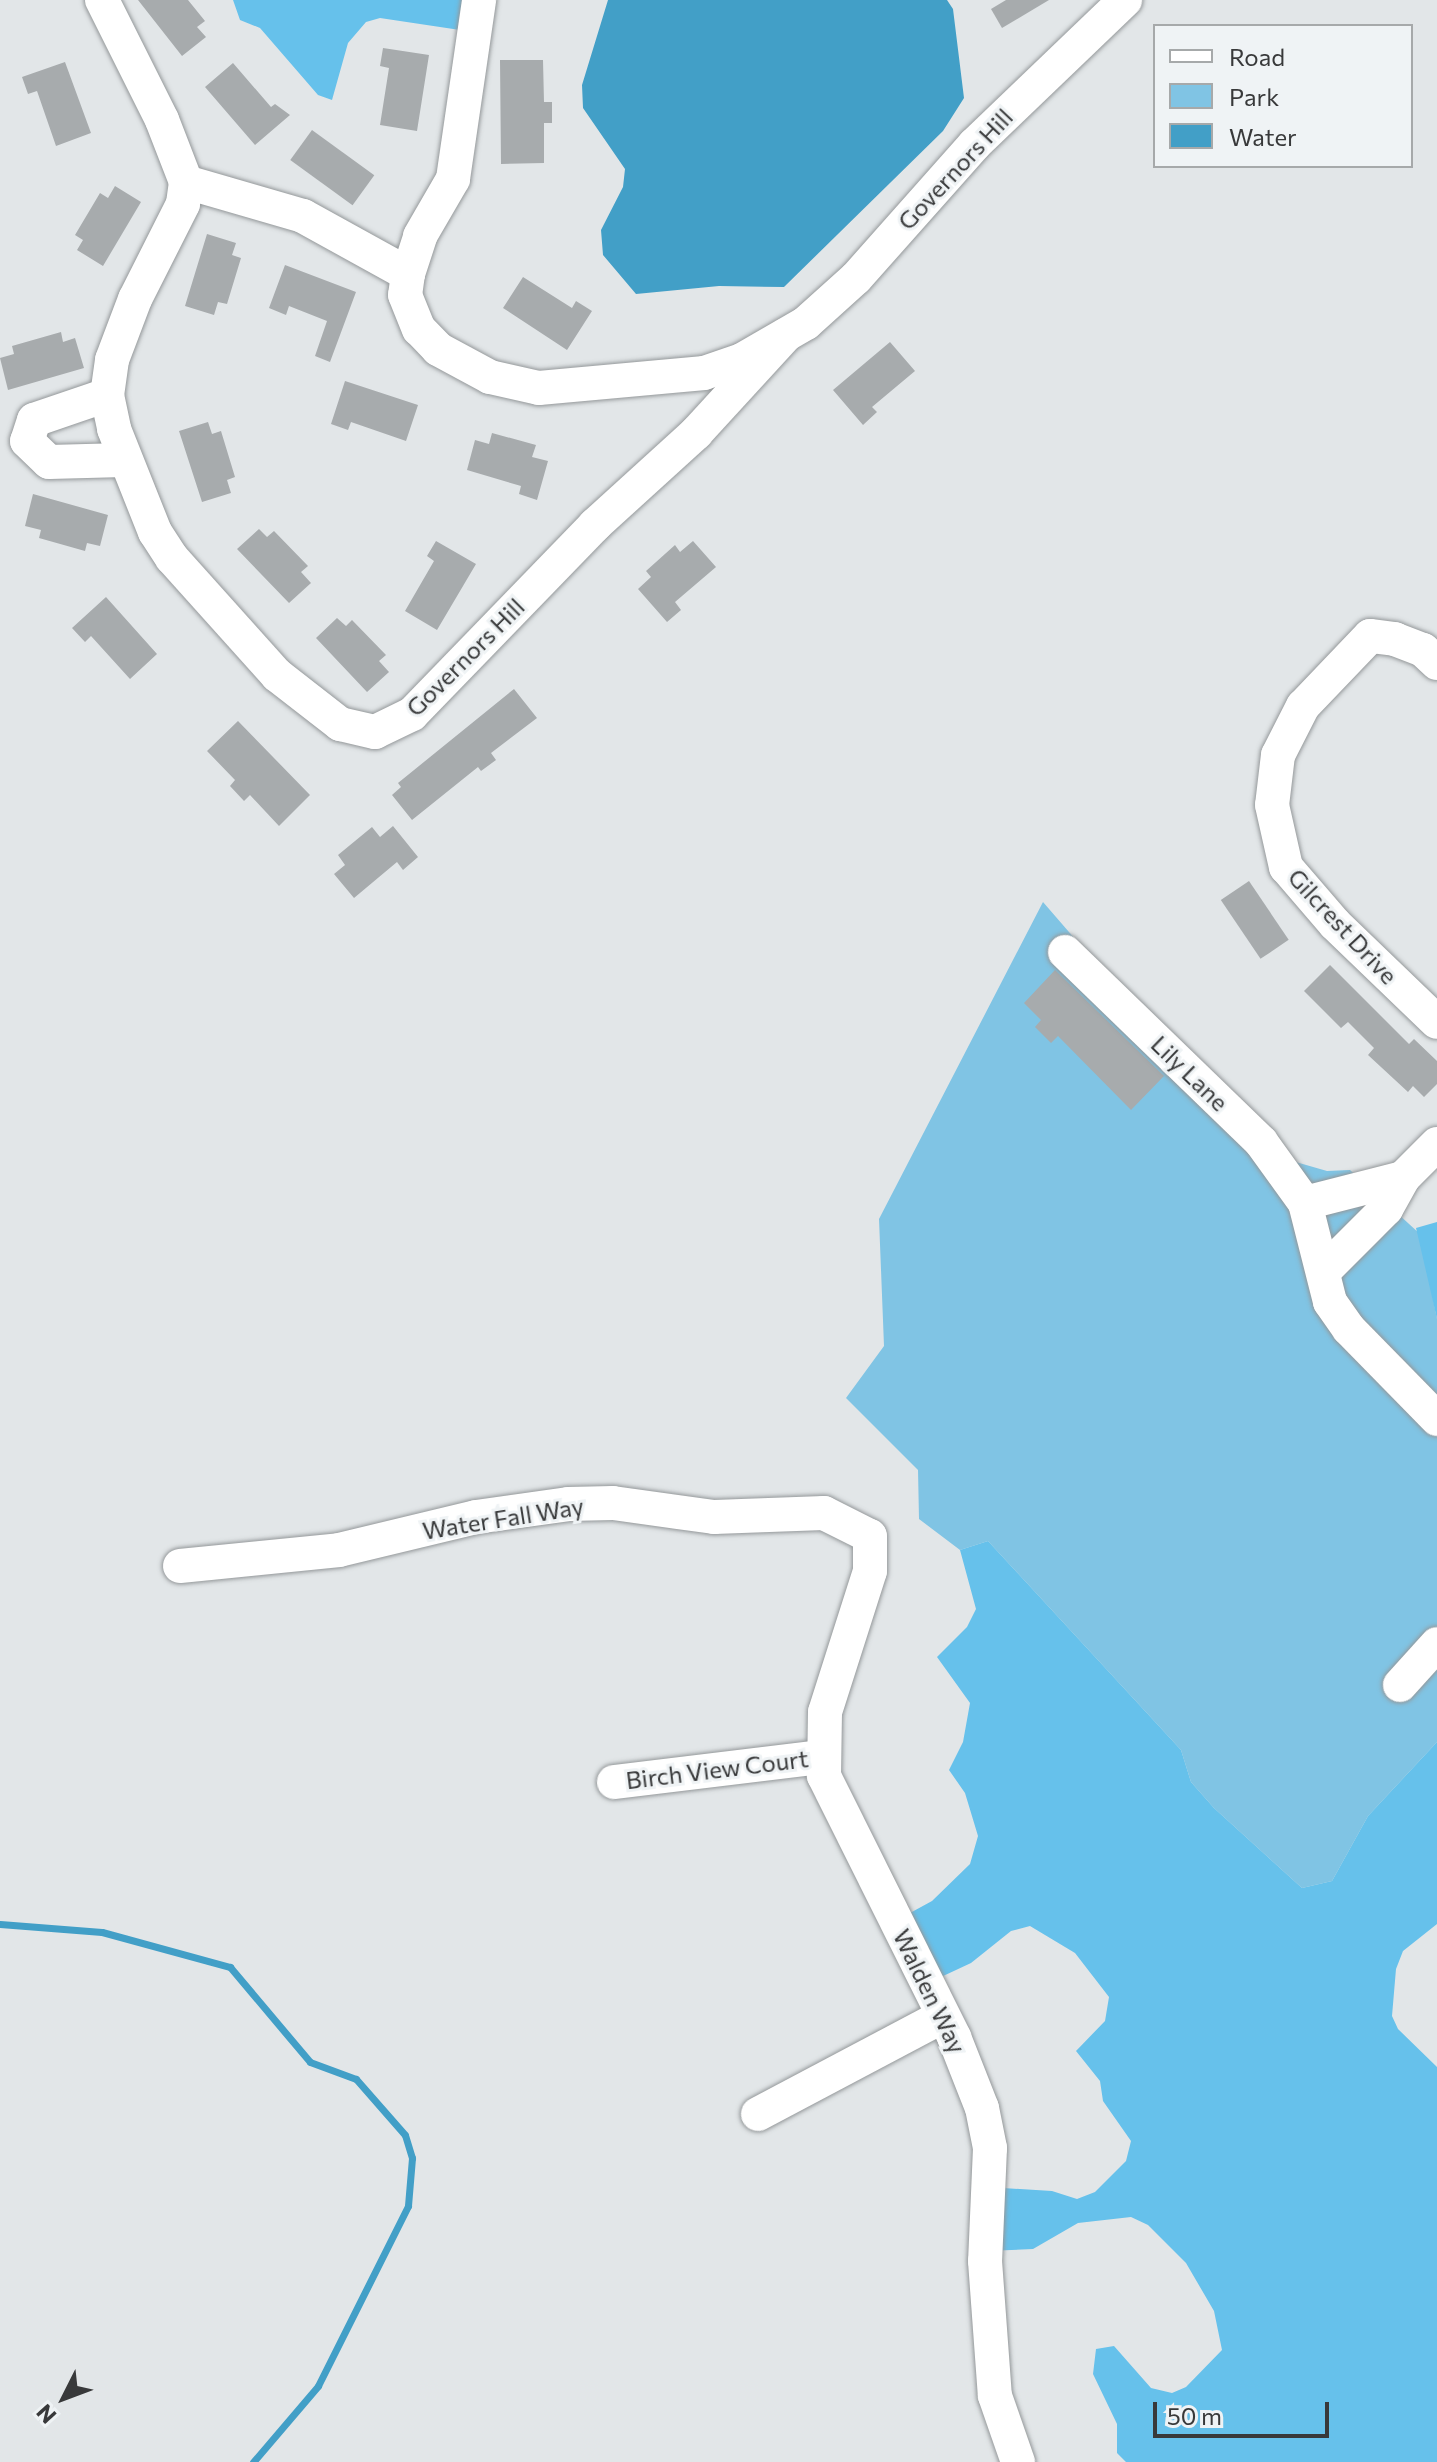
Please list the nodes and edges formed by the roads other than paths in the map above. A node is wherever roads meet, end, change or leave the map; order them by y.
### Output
1 (102, 0) edge
2 (479, 0) edge
3 (1125, 0) edge
4 (186, 182) junction
5 (408, 274) junction
6 (785, 336) junction
7 (107, 395) junction
8 (124, 460) junction
9 (1437, 663) edge
10 (1065, 952) dead end
11 (1437, 1022) edge
12 (1437, 1144) edge
13 (1403, 1178) junction
14 (1305, 1203) junction
15 (1324, 1271) junction
16 (1437, 1419) edge
17 (870, 1536) joint
18 (180, 1566) dead end
19 (1437, 1644) edge
20 (1400, 1685) dead end
21 (821, 1757) junction
22 (614, 1782) dead end
23 (941, 2017) junction
24 (758, 2114) dead end
25 (1018, 2462) edge

1 - 4 street
2 - 5 street, Governors Hill
3 - 6 street, Governors Hill
4 - 5 street
4 - 7 street, Governors Hill
5 - 6 street, Governors Hill
6 - 8 street, Governors Hill
7 - 8 street, Governors Hill
7 - 8 street
9 - 11 street, Gilcrest Drive
10 - 14 street, Lily Lane
12 - 13 street
13 - 14 street
13 - 15 street
14 - 15 street, Lily Lane
15 - 16 street, Lily Lane
17 - 18 street, Water Fall Way
17 - 21 street, Walden Way
19 - 20 street
21 - 22 street, Birch View Court
21 - 23 street, Walden Way
23 - 24 street
23 - 25 street, Walden Way

